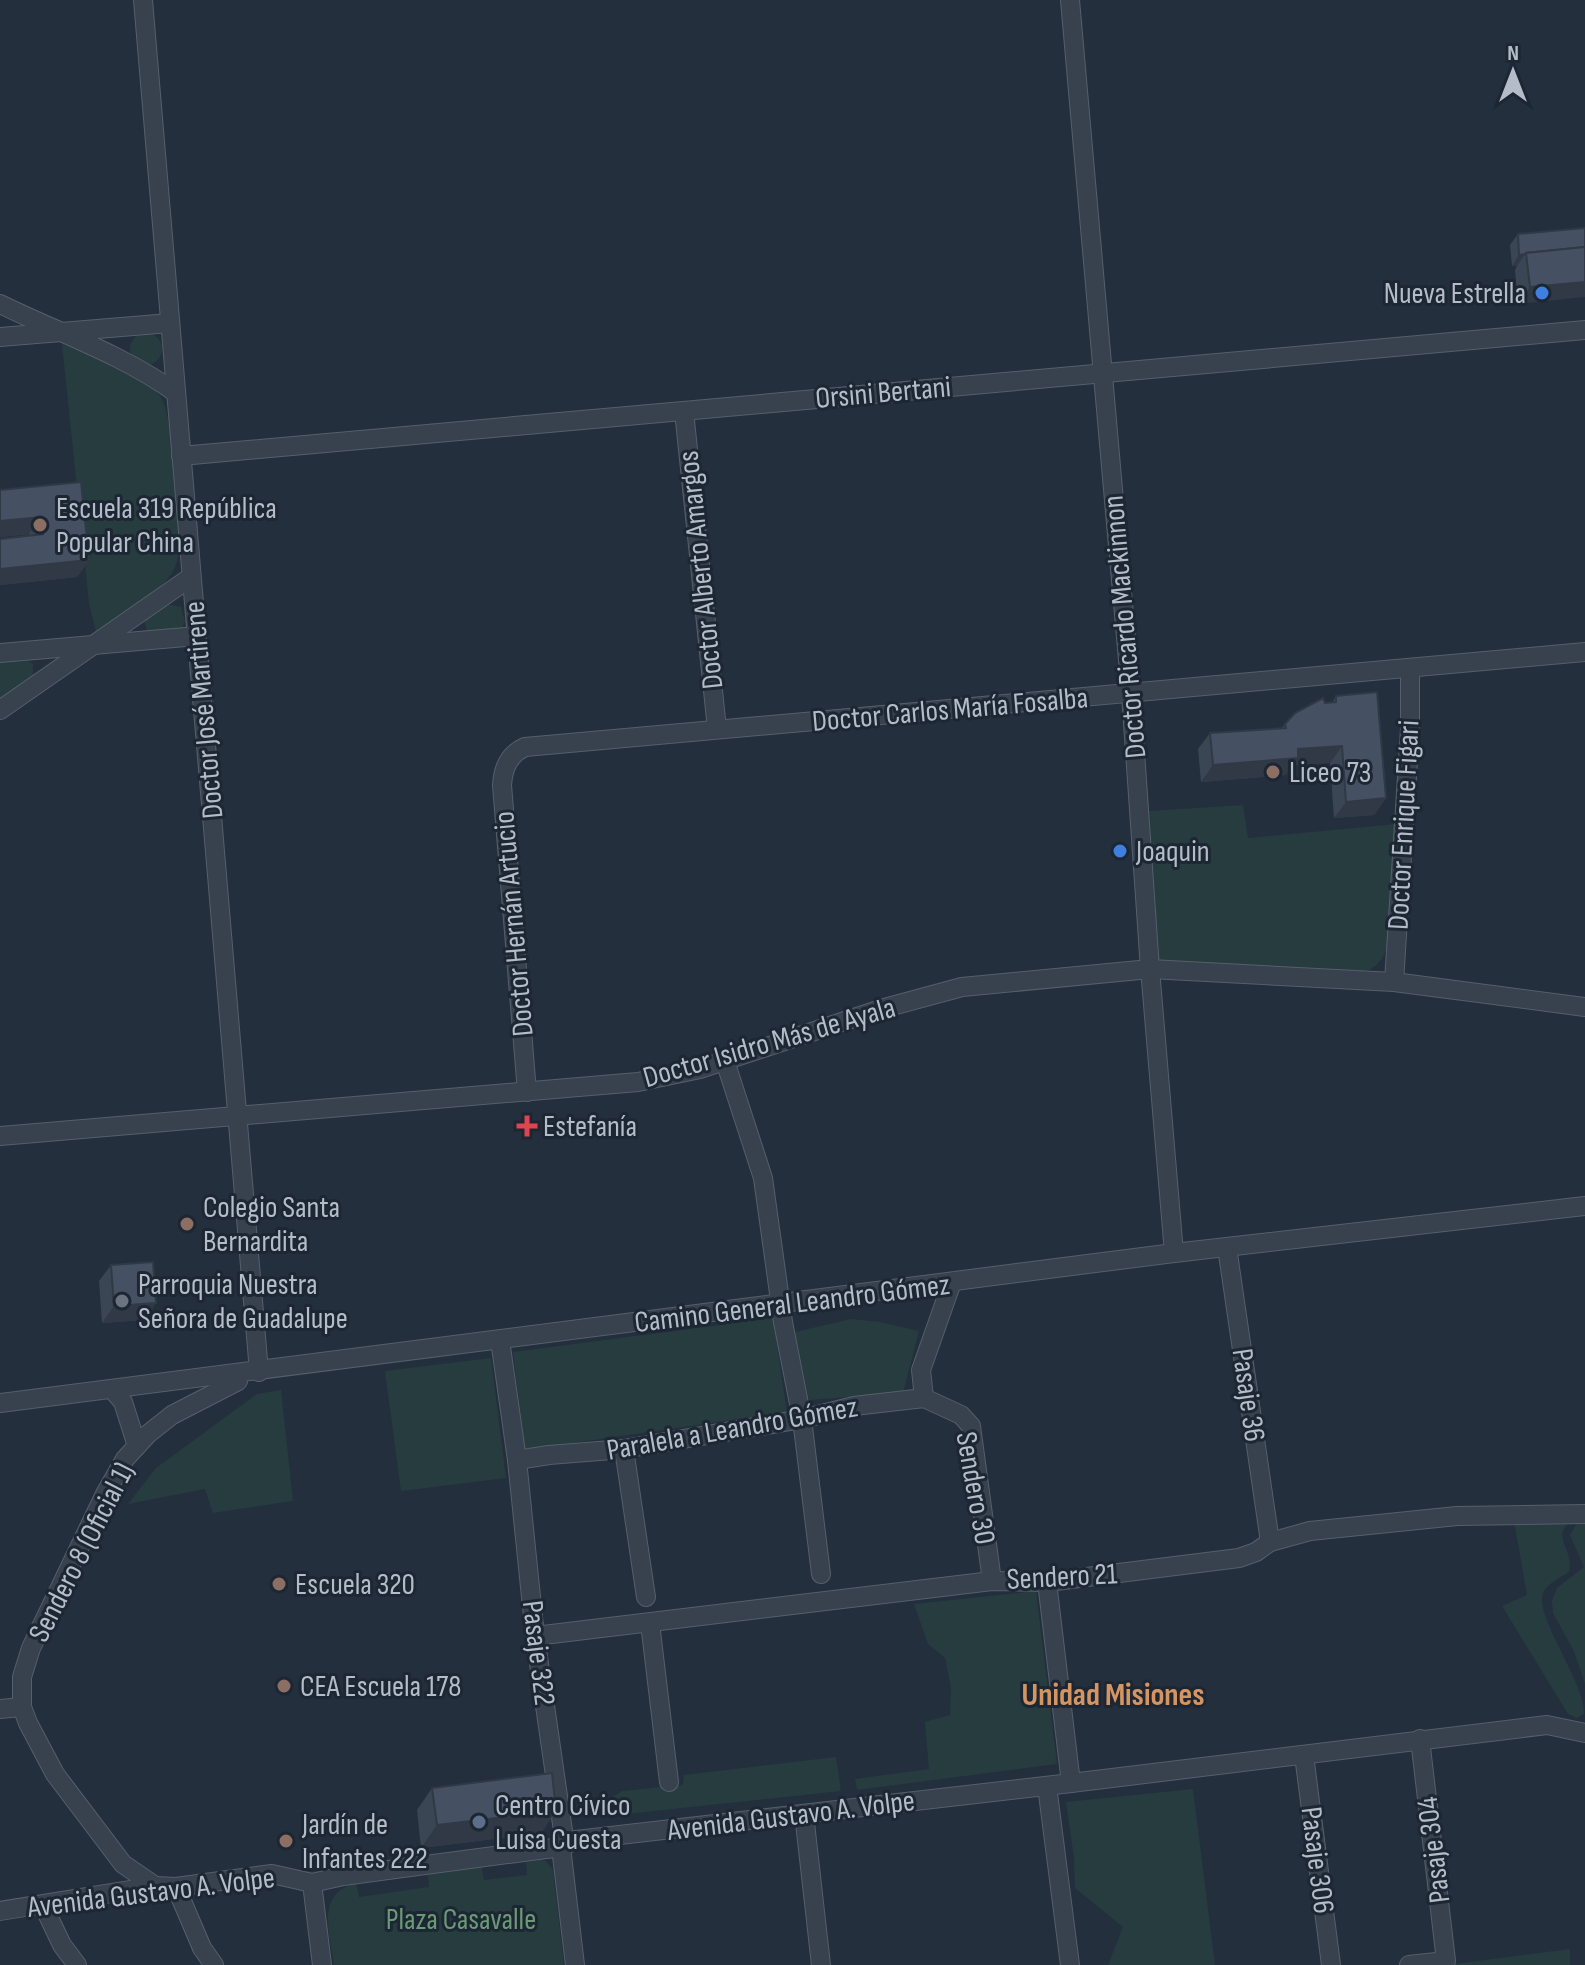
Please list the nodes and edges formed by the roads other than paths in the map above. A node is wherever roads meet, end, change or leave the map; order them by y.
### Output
1 (143, 0) edge
2 (1070, 0) edge
3 (0, 304) edge
4 (170, 323) junction
5 (1585, 330) edge
6 (59, 332) junction
7 (0, 337) edge
8 (1102, 372) junction
9 (176, 393) junction
10 (684, 411) junction
11 (181, 456) junction
12 (191, 577) junction
13 (197, 636) junction
14 (92, 647) junction
15 (1585, 652) edge
16 (0, 653) edge
17 (1410, 668) junction
18 (1131, 694) junction
19 (0, 710) edge
20 (717, 729) junction
21 (510, 757) joint
22 (1150, 969) junction
23 (1394, 982) junction
24 (1585, 1007) edge
25 (725, 1061) junction
26 (527, 1092) junction
27 (239, 1118) junction
28 (0, 1136) edge
29 (1585, 1206) edge
30 (1227, 1247) junction
31 (1174, 1253) junction
32 (952, 1282) junction
33 (781, 1304) junction
34 (500, 1340) junction
35 (259, 1372) junction
36 (112, 1389) junction
37 (924, 1398) junction
38 (0, 1403) edge
39 (946, 1406) joint
40 (802, 1419) junction
41 (137, 1446) junction
42 (624, 1449) junction
43 (517, 1460) junction
44 (1585, 1514) edge
45 (1270, 1542) junction
46 (821, 1574) dead end
47 (992, 1581) junction
48 (1047, 1582) junction
49 (646, 1597) dead end
50 (650, 1623) junction
51 (535, 1636) junction
52 (22, 1707) junction
53 (0, 1709) edge
54 (1585, 1733) edge
55 (1420, 1739) junction
56 (1304, 1755) junction
57 (669, 1782) dead end
58 (1071, 1783) junction
59 (1047, 1786) junction
60 (804, 1814) junction
61 (561, 1847) junction
62 (312, 1883) junction
63 (155, 1886) junction
64 (176, 1887) junction
65 (43, 1905) junction
66 (0, 1911) edge
67 (77, 1965) edge
68 (214, 1965) edge
69 (322, 1965) edge
70 (575, 1965) edge
71 (821, 1965) edge
72 (1070, 1965) edge
73 (1331, 1965) edge
74 (1409, 1965) edge

1 - 4 street, Doctor José Martirene
2 - 8 street, Doctor Ricardo Mackinnon
3 - 6 street
4 - 6 street
4 - 9 street, Doctor José Martirene
5 - 8 street, Orsini Bertani
6 - 7 street
6 - 9 street
8 - 10 street, Orsini Bertani
8 - 18 street, Doctor Ricardo Mackinnon
9 - 11 street, Doctor José Martirene
10 - 11 street, Orsini Bertani
10 - 20 street, Doctor Alberto Amargos
11 - 12 street, Doctor José Martirene
12 - 13 street, Doctor José Martirene
12 - 14 street
13 - 14 street
13 - 27 street, Doctor José Martirene
14 - 16 street
14 - 19 street
15 - 17 street, Doctor Carlos María Fosalba
17 - 18 street, Doctor Carlos María Fosalba
17 - 23 street, Doctor Enrique Figari
18 - 20 street, Doctor Carlos María Fosalba
18 - 22 street, Doctor Ricardo Mackinnon
20 - 21 street, Doctor Carlos María Fosalba
21 - 26 street, Doctor Hernán Artucio
22 - 23 street, Doctor Isidro Más de Ayala
22 - 25 street, Doctor Isidro Más de Ayala
22 - 31 street, Doctor Ricardo Mackinnon
23 - 24 street, Doctor Isidro Más de Ayala
25 - 26 street, Doctor Isidro Más de Ayala
25 - 33 street
26 - 27 street, Doctor Isidro Más de Ayala
27 - 28 street, Doctor Isidro Más de Ayala
27 - 35 street, Doctor José Martirene
29 - 30 street, Camino General Leandro Gómez
30 - 31 street, Camino General Leandro Gómez
30 - 45 street, Pasaje 36
31 - 32 street, Camino General Leandro Gómez
32 - 33 street, Camino General Leandro Gómez
32 - 37 street
33 - 34 street, Camino General Leandro Gómez
33 - 40 street
34 - 35 street, Camino General Leandro Gómez
34 - 43 street, Pasaje 322
35 - 36 street, Camino General Leandro Gómez
35 - 41 street, Sendero 8 (Oficial 1)
36 - 38 street, Camino General Leandro Gómez
36 - 41 street
37 - 39 street, Paralela a Leandro Gómez
37 - 40 street, Paralela a Leandro Gómez
39 - 47 street, Sendero 30
40 - 42 street, Paralela a Leandro Gómez
40 - 46 street
41 - 52 street, Sendero 8 (Oficial 1)
42 - 43 street, Paralela a Leandro Gómez
42 - 49 street
43 - 51 street, Pasaje 322
44 - 45 street, Sendero 21
45 - 48 street, Sendero 21
47 - 48 street, Sendero 21
47 - 50 street, Sendero 21
48 - 58 street
50 - 51 street, Sendero 21
50 - 57 street
51 - 61 street, Pasaje 322
52 - 53 street
52 - 63 street, Sendero 8 (Oficial 1)
54 - 55 street, Avenida Gustavo A. Volpe
55 - 56 street, Avenida Gustavo A. Volpe
55 - 74 street, Pasaje 304
56 - 58 street, Avenida Gustavo A. Volpe
56 - 73 street, Pasaje 306
58 - 59 street, Avenida Gustavo A. Volpe
59 - 60 street, Avenida Gustavo A. Volpe
59 - 72 street
60 - 61 street, Avenida Gustavo A. Volpe
60 - 71 street
61 - 62 street, Avenida Gustavo A. Volpe
61 - 70 street, Pasaje 322
62 - 64 street, Avenida Gustavo A. Volpe
62 - 69 street
63 - 64 street, Avenida Gustavo A. Volpe
63 - 65 street, Avenida Gustavo A. Volpe
64 - 68 street
65 - 66 street, Avenida Gustavo A. Volpe
65 - 67 street

